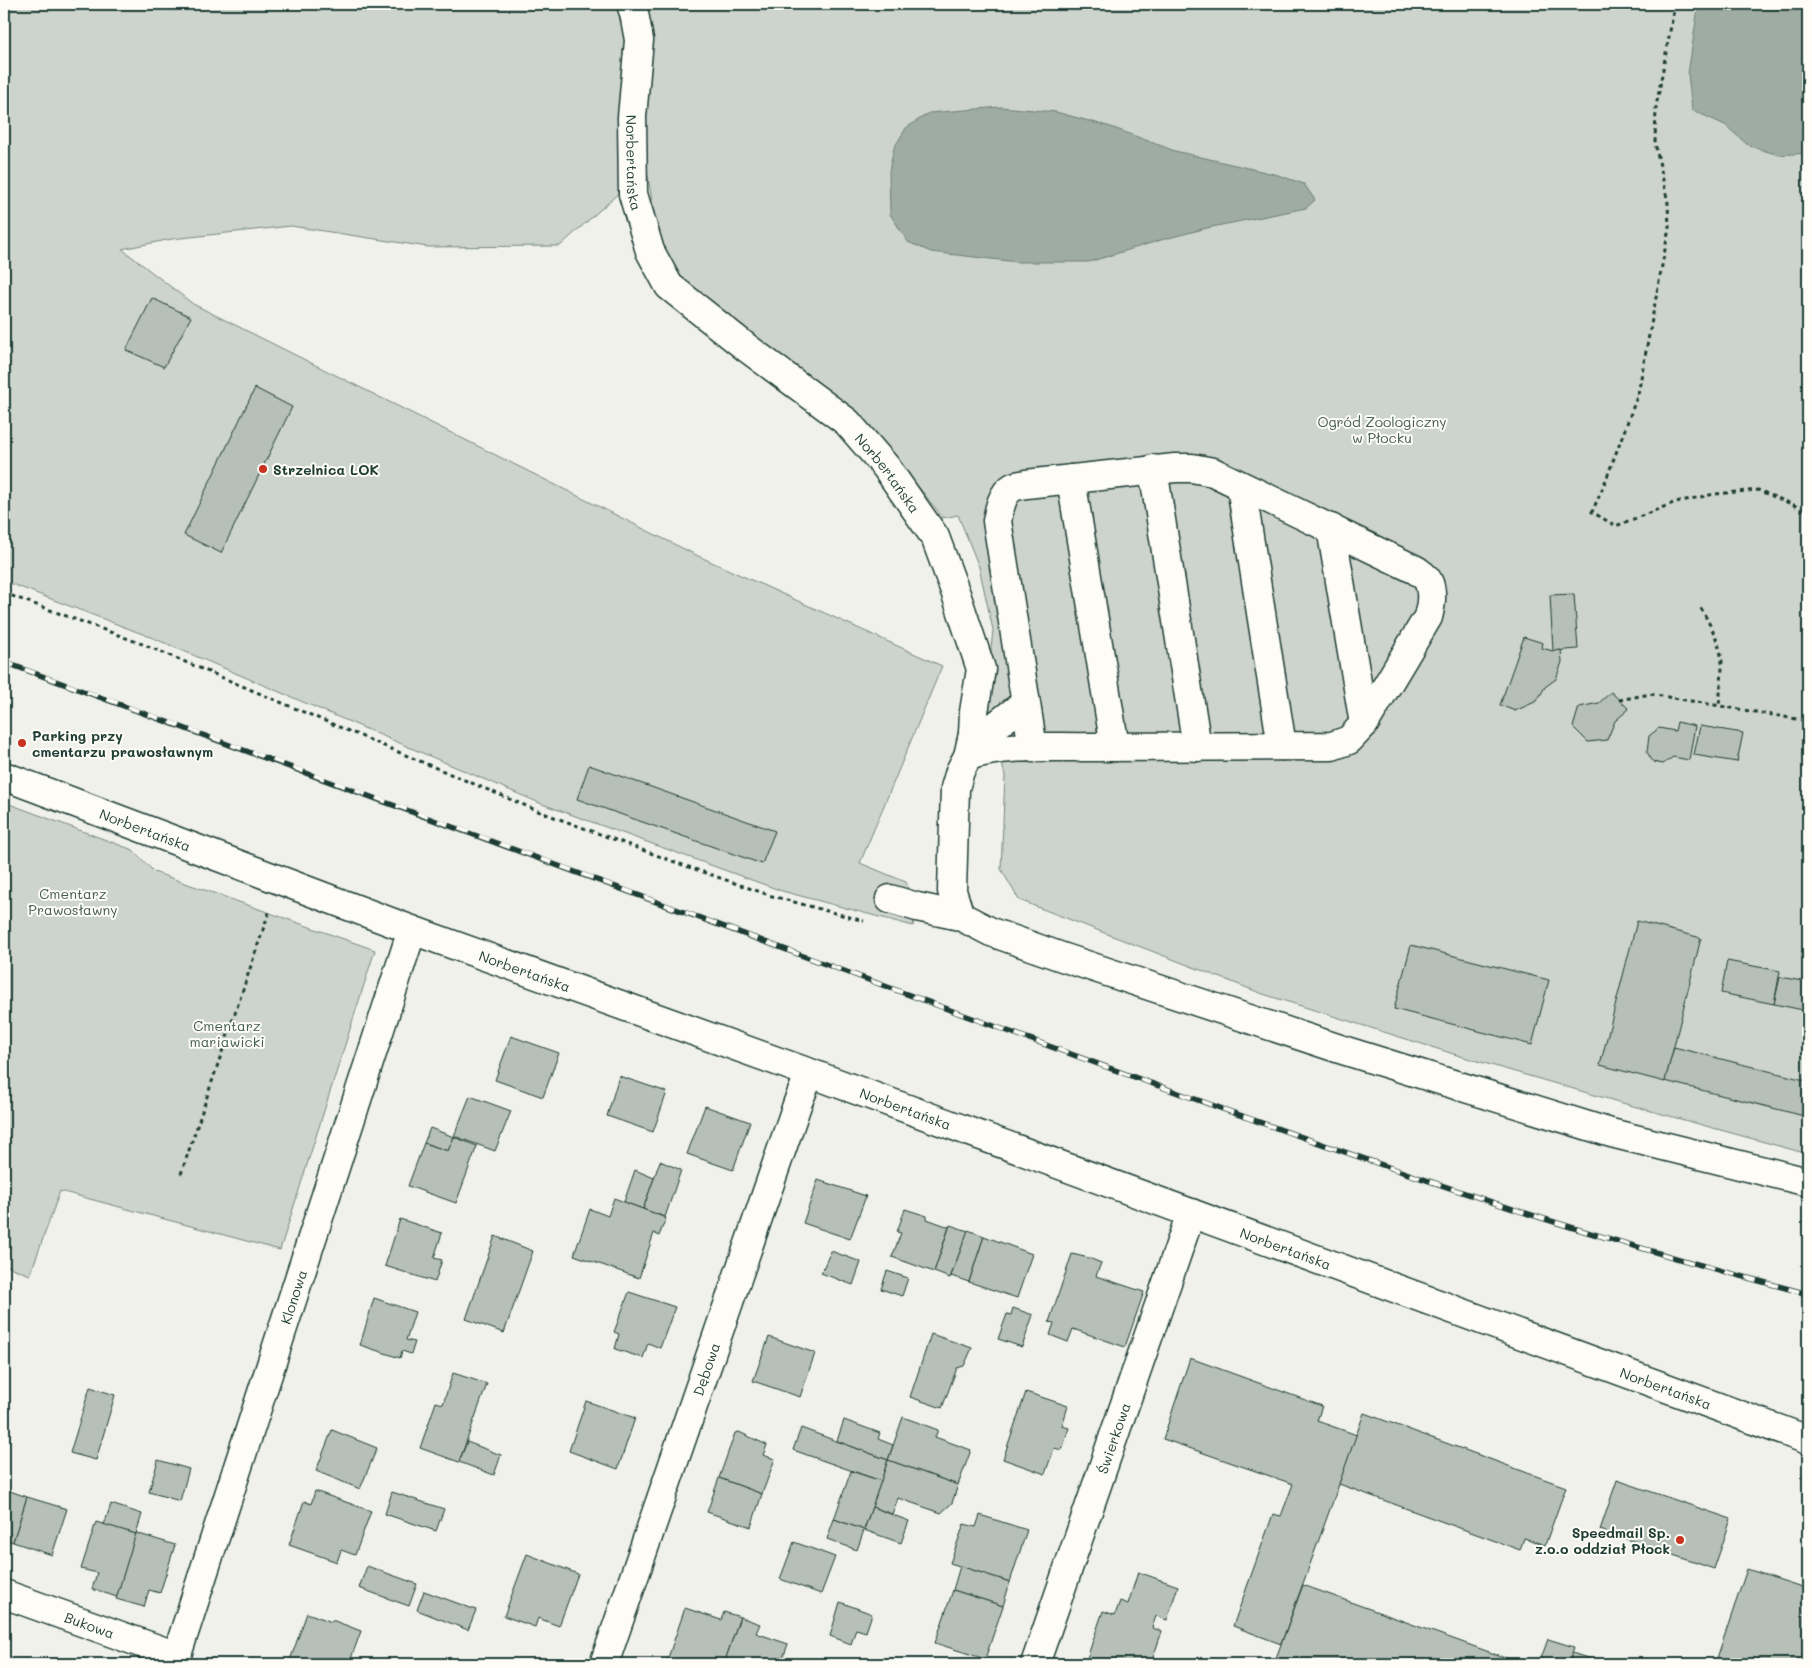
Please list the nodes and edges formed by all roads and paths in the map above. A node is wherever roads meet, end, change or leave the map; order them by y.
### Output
1 (631, 4) edge
2 (1676, 4) edge
3 (1153, 469) junction
4 (1071, 479) junction
5 (1241, 486) junction
6 (1808, 514) edge
7 (1331, 528) junction
8 (4, 593) edge
9 (1701, 608) dead end
10 (1619, 700) dead end
11 (1026, 703) junction
12 (1718, 706) junction
13 (1808, 721) edge
14 (1364, 724) junction
15 (970, 745) junction
16 (1282, 746) junction
17 (1115, 747) junction
18 (1197, 747) junction
19 (1033, 748) junction
20 (4, 776) edge
21 (890, 900) dead end
22 (271, 907) dead end
23 (960, 916) junction
24 (864, 921) dead end
25 (412, 930) junction
26 (810, 1073) junction
27 (181, 1174) dead end
28 (1808, 1182) edge
29 (1190, 1213) junction
30 (1808, 1440) edge
31 (4, 1594) edge
32 (176, 1660) edge
33 (604, 1664) edge
34 (1035, 1664) edge

1 - 15 street, Norbertańska
2 - 6 path
3 - 4 street
3 - 5 street
3 - 18 street
4 - 11 street
4 - 17 street
5 - 7 street
5 - 16 street
7 - 14 street
7 - 14 street
8 - 24 path
9 - 12 path
10 - 12 path
11 - 15 street
11 - 19 street
12 - 13 path
14 - 16 street
15 - 19 street
15 - 23 street, Norbertańska
16 - 18 street
17 - 18 street
17 - 19 street
20 - 25 street, Norbertańska
21 - 23 street
22 - 27 path
23 - 28 street
25 - 26 street, Norbertańska
25 - 32 street, Klonowa
26 - 29 street, Norbertańska
26 - 33 street, Dębowa
29 - 30 street, Norbertańska
29 - 34 street, Świerkowa
31 - 32 street, Bukowa

